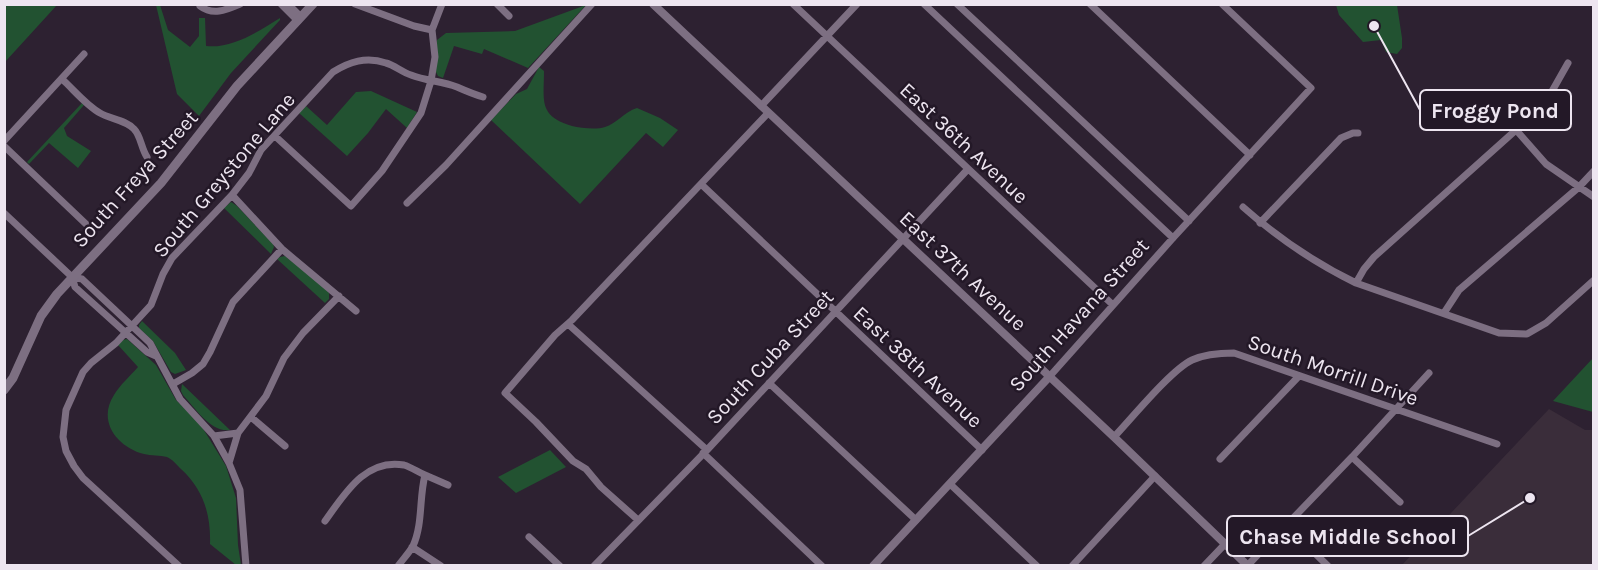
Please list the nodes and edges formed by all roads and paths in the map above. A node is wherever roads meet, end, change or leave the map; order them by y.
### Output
1 (240, 4) edge
2 (280, 4) edge
3 (288, 4) edge
4 (313, 4) edge
5 (355, 4) edge
6 (442, 4) edge
7 (497, 4) edge
8 (592, 4) edge
9 (653, 4) edge
10 (793, 4) edge
11 (857, 4) edge
12 (924, 4) edge
13 (957, 4) edge
14 (1090, 4) edge
15 (1222, 4) edge
16 (200, 6) edge
17 (365, 6) edge
18 (509, 16) dead end
19 (300, 19) junction
20 (432, 30) junction
21 (827, 37) junction
22 (84, 54) dead end
23 (1568, 63) dead end
24 (62, 79) junction
25 (431, 81) junction
26 (483, 96) dead end
27 (761, 106) junction
28 (768, 113) junction
29 (1517, 131) junction
30 (1358, 133) dead end
31 (275, 136) junction
32 (4, 141) edge
33 (4, 146) edge
34 (1250, 155) junction
35 (147, 158) dead end
36 (968, 169) junction
37 (1593, 171) edge
38 (701, 184) junction
39 (1579, 187) junction
40 (232, 195) junction
41 (1593, 197) edge
42 (407, 203) dead end
43 (1243, 207) dead end
44 (4, 213) edge
45 (1188, 221) junction
46 (1260, 223) junction
47 (87, 225) dead end
48 (1173, 238) junction
49 (902, 240) junction
50 (282, 249) junction
51 (72, 277) junction
52 (1593, 280) edge
53 (1356, 284) junction
54 (339, 296) junction
55 (1113, 305) junction
56 (835, 310) junction
57 (356, 311) dead end
58 (1444, 314) junction
59 (568, 324) junction
60 (132, 326) junction
61 (125, 333) junction
62 (156, 356) junction
63 (1429, 373) dead end
64 (1050, 376) junction
65 (1299, 376) junction
66 (770, 382) junction
67 (173, 384) junction
68 (4, 390) edge
69 (1397, 408) junction
70 (251, 417) junction
71 (238, 433) junction
72 (214, 436) junction
73 (1114, 436) junction
74 (1497, 444) dead end
75 (285, 446) dead end
76 (982, 450) junction
77 (705, 451) junction
78 (1352, 457) junction
79 (1220, 459) dead end
80 (229, 463) junction
81 (425, 475) junction
82 (1155, 476) junction
83 (950, 484) junction
84 (448, 485) dead end
85 (1400, 502) dead end
86 (638, 520) junction
87 (916, 520) junction
88 (325, 521) dead end
89 (1286, 525) junction
90 (529, 537) dead end
91 (1225, 543) junction
92 (412, 547) junction
93 (1248, 565) edge
94 (178, 566) edge
95 (246, 566) edge
96 (398, 566) edge
97 (441, 566) edge
98 (560, 566) edge
99 (594, 566) edge
100 (822, 566) edge
101 (873, 566) edge
102 (1037, 566) edge
103 (1072, 566) edge
104 (1204, 566) edge
105 (1328, 566) edge

1 - 16 street
2 - 19 street
3 - 19 street
4 - 19 main road, South Freya Street
5 - 17 street
6 - 20 street
7 - 18 street
8 - 42 street
9 - 27 street, East 37th Avenue
10 - 21 street, East 36th Avenue
11 - 21 street
12 - 48 street
13 - 45 street
14 - 34 street
15 - 34 street, South Havana Street
17 - 20 street
19 - 51 main road, South Freya Street
20 - 25 street
21 - 27 street
21 - 36 street, East 36th Avenue
22 - 24 street
23 - 29 street
24 - 32 street
24 - 35 street
25 - 26 street, South Greystone Lane
25 - 31 street, South Greystone Lane
25 - 31 street
27 - 28 street, East 37th Avenue
28 - 38 street
28 - 49 street, East 37th Avenue
29 - 39 street
29 - 53 street
30 - 46 street
31 - 40 street, South Greystone Lane
33 - 47 street
34 - 45 street, South Havana Street
36 - 49 street, South Cuba Street
36 - 55 street, East 36th Avenue
37 - 39 street
38 - 56 street, East 38th Avenue
38 - 59 street
39 - 41 street
39 - 58 street
40 - 50 street
40 - 60 street, South Greystone Lane
43 - 46 street
44 - 51 street
45 - 48 street, South Havana Street
46 - 53 street
48 - 55 street, South Havana Street
49 - 56 street, South Cuba Street
49 - 64 street, East 37th Avenue
50 - 54 street
50 - 67 street
51 - 60 street
51 - 61 street
51 - 68 main road, South Freya Street
52 - 58 street
53 - 58 street
54 - 57 street
54 - 70 street
55 - 64 street, South Havana Street
56 - 66 street, South Cuba Street
56 - 76 street, East 38th Avenue
59 - 77 street
59 - 86 street
60 - 61 street, South Greystone Lane
60 - 62 street
61 - 62 street
61 - 94 street, South Greystone Lane
62 - 67 street
63 - 69 street
64 - 73 street, East 37th Avenue
64 - 76 street, South Havana Street
65 - 69 street, South Morrill Drive
65 - 73 street, South Morrill Drive
65 - 79 street
66 - 77 street, South Cuba Street
66 - 87 street
67 - 72 street
69 - 74 street, South Morrill Drive
69 - 78 street
70 - 71 street
70 - 75 street
71 - 72 street
71 - 80 street
72 - 80 street
73 - 82 street, East 37th Avenue
76 - 83 street, South Havana Street
77 - 86 street, South Cuba Street
77 - 100 street
78 - 85 street
78 - 89 street
80 - 95 street
81 - 84 street
81 - 88 street
81 - 92 street
82 - 91 street, East 37th Avenue
82 - 103 street
83 - 87 street, South Havana Street
83 - 102 street
86 - 99 street, South Cuba Street
87 - 101 street, South Havana Street
89 - 93 street
89 - 105 street
90 - 98 street
91 - 93 street, East 37th Avenue
91 - 104 street
92 - 96 street
92 - 97 street

